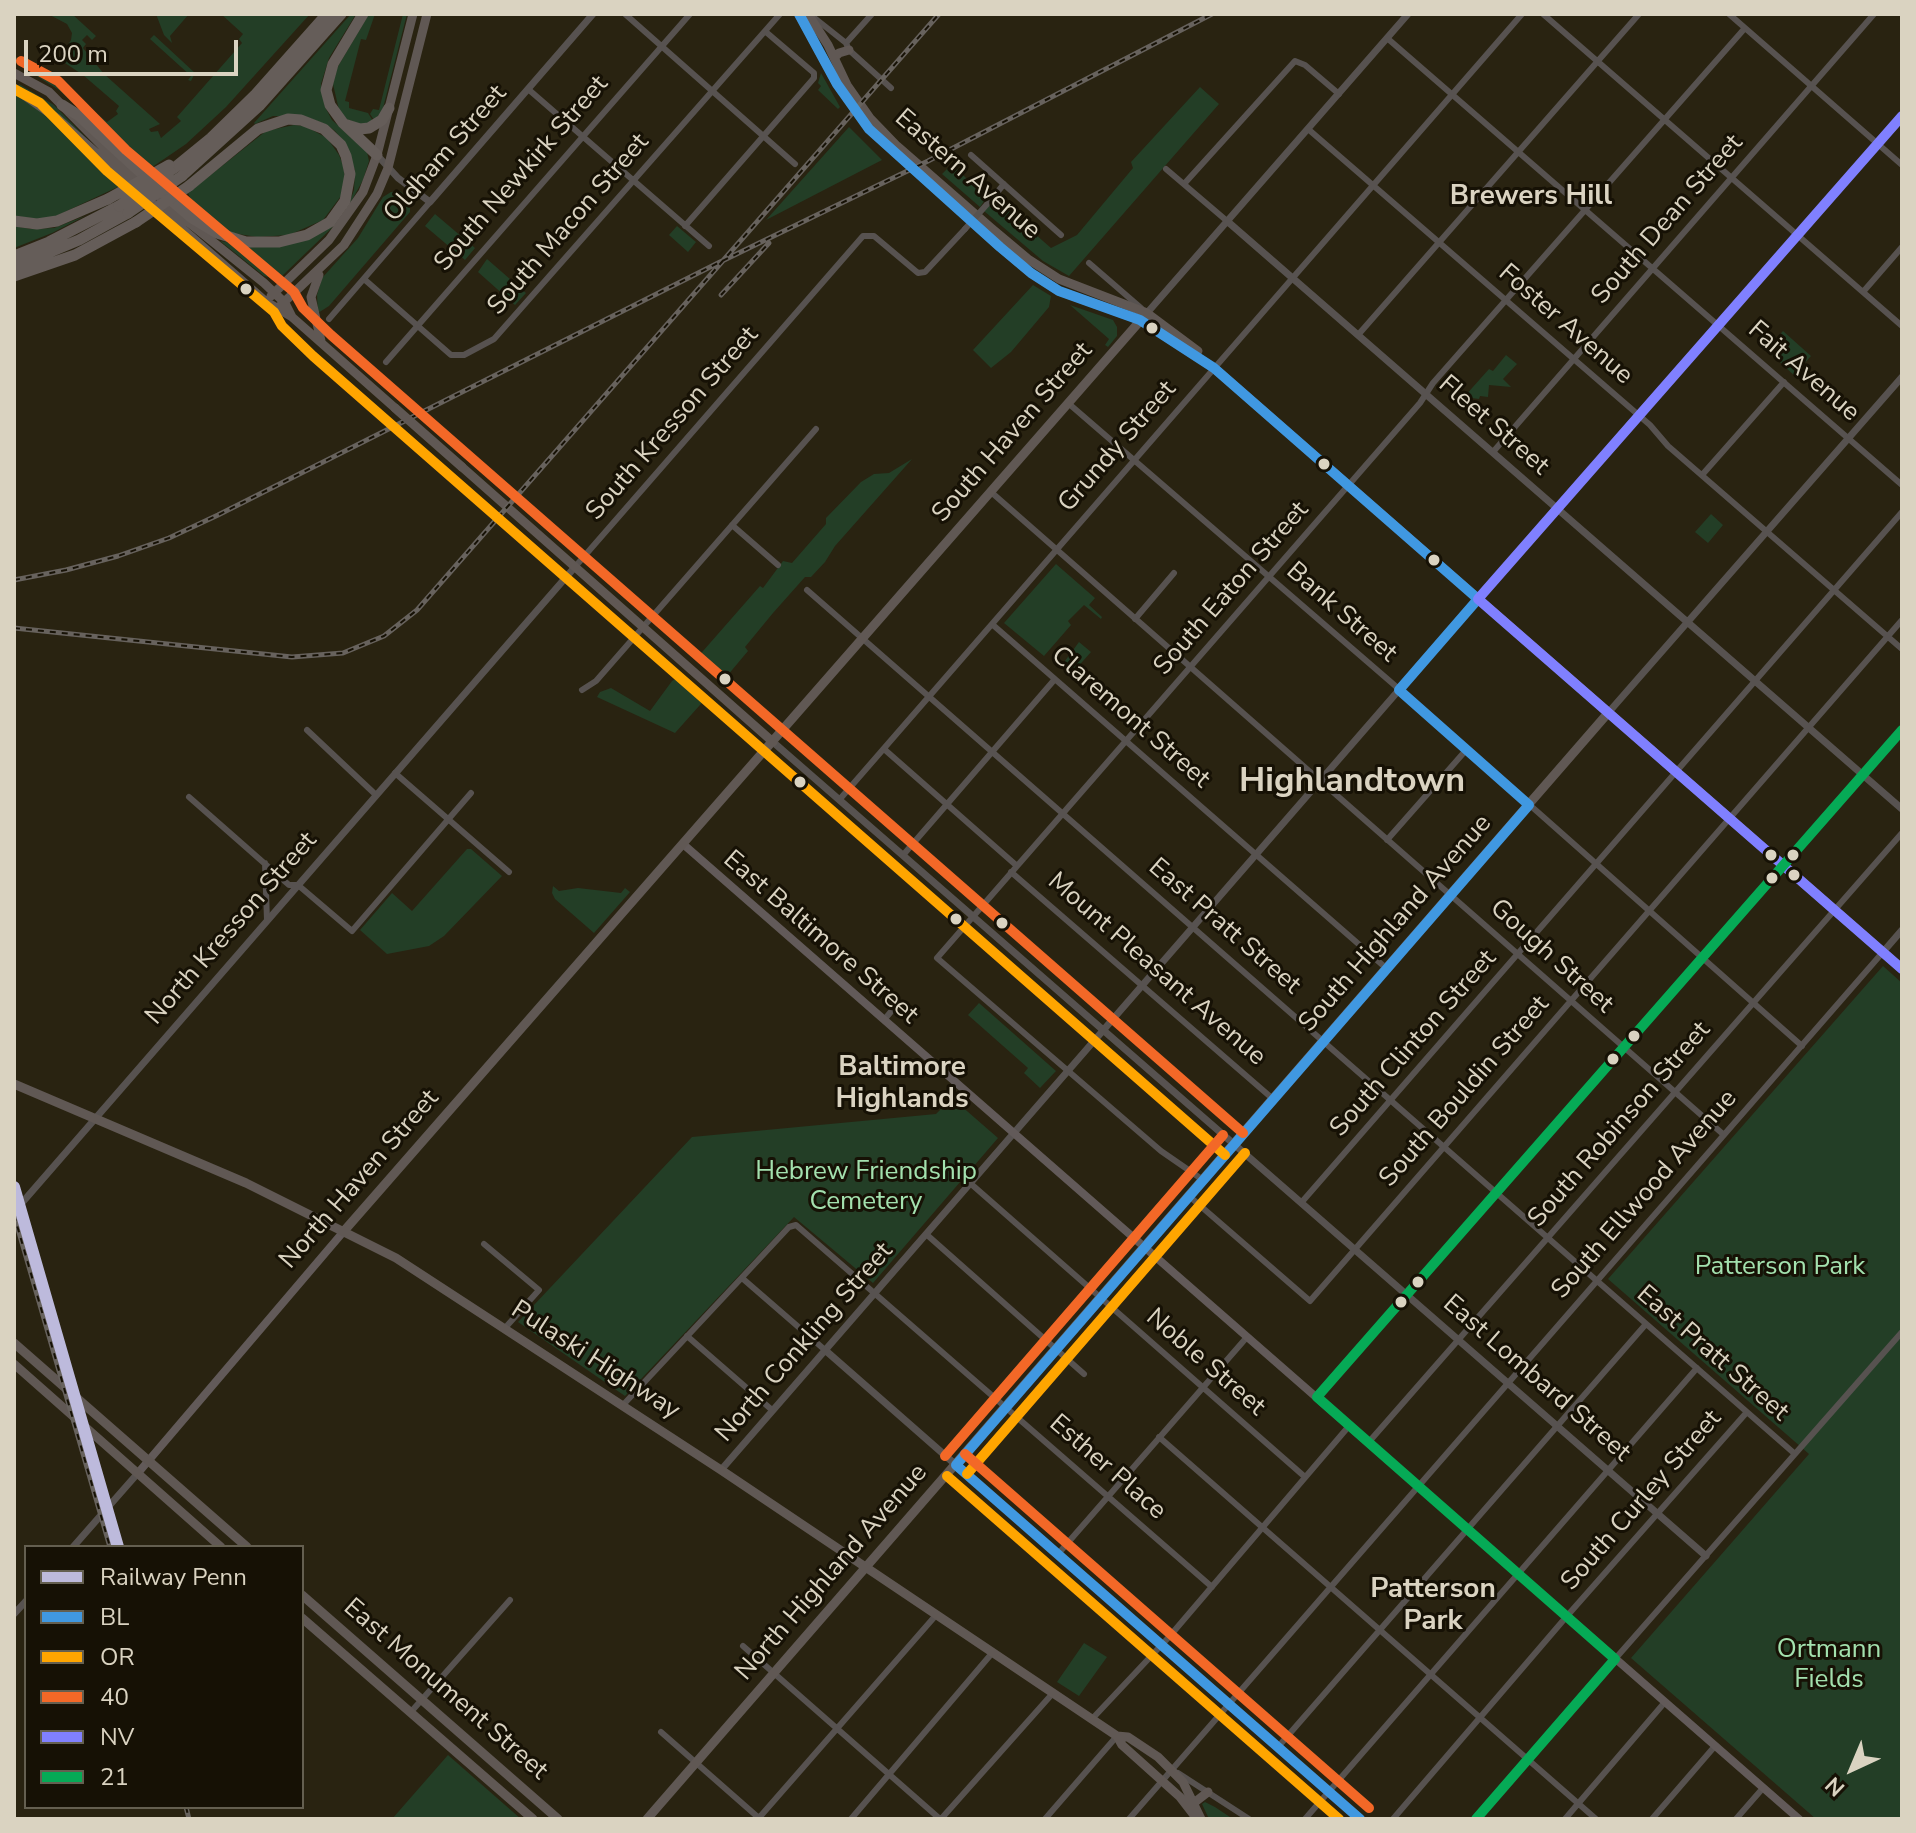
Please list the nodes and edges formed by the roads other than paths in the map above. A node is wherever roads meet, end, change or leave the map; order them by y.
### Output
1 (327, 14) edge
2 (341, 14) edge
3 (363, 14) edge
4 (413, 14) edge
5 (427, 14) edge
6 (593, 14) edge
7 (625, 14) edge
8 (690, 14) edge
9 (780, 14) edge
10 (799, 14) edge
11 (808, 14) edge
12 (872, 14) edge
13 (1408, 14) edge
14 (1522, 14) edge
15 (1543, 14) edge
16 (1639, 14) edge
17 (1729, 14) edge
18 (1874, 14) edge
19 (1745, 28) junction
20 (766, 32) junction
21 (1387, 38) junction
22 (661, 46) junction
23 (848, 47) junction
24 (834, 58) junction
25 (1598, 61) junction
26 (14, 73) edge
27 (1812, 86) junction
28 (14, 88) edge
29 (891, 88) dead end
30 (528, 89) junction
31 (713, 91) junction
32 (1339, 94) junction
33 (1452, 94) junction
34 (62, 105) junction
35 (389, 108) junction
36 (1902, 116) edge
37 (1665, 120) junction
38 (343, 123) junction
39 (1308, 129) junction
40 (582, 136) junction
41 (764, 137) junction
42 (1878, 144) junction
43 (1518, 152) junction
44 (377, 155) junction
45 (971, 155) dead end
46 (795, 164) dead end
47 (1902, 165) edge
48 (388, 168) junction
49 (1166, 169) dead end
50 (178, 174) junction
51 (1731, 178) junction
52 (634, 181) junction
53 (1004, 184) junction
54 (1184, 184) junction
55 (1373, 185) junction
56 (430, 202) junction
57 (1585, 210) junction
58 (128, 214) junction
59 (14, 221) edge
60 (1227, 221) junction
61 (685, 226) junction
62 (1061, 235) dead end
63 (1797, 235) junction
64 (1439, 243) junction
65 (709, 246) dead end
66 (1902, 247) edge
67 (14, 256) edge
68 (1089, 263) dead end
69 (14, 267) edge
70 (323, 268) junction
71 (1652, 268) junction
72 (14, 276) edge
73 (1293, 278) junction
74 (364, 279) junction
75 (274, 292) junction
76 (1863, 292) junction
77 (265, 301) junction
78 (1506, 301) junction
79 (285, 303) junction
80 (276, 310) junction
81 (292, 317) junction
82 (1144, 317) junction
83 (329, 319) dead end
84 (1718, 325) junction
85 (417, 326) junction
86 (1902, 326) edge
87 (1358, 335) junction
88 (326, 348) junction
89 (1573, 360) junction
90 (386, 362) dead end
91 (1214, 368) junction
92 (1902, 377) edge
93 (1784, 382) junction
94 (1426, 394) junction
95 (1068, 403) junction
96 (1638, 415) junction
97 (816, 429) dead end
98 (1848, 439) junction
99 (1493, 452) junction
100 (1134, 460) junction
101 (1702, 475) junction
102 (1902, 485) edge
103 (1348, 486) junction
104 (991, 492) junction
105 (1558, 508) junction
106 (1902, 512) edge
107 (732, 525) junction
108 (1767, 532) junction
109 (1056, 549) junction
110 (778, 565) dead end
111 (574, 568) junction
112 (1174, 573) dead end
113 (1269, 577) junction
114 (807, 590) dead end
115 (1834, 590) junction
116 (1478, 599) junction
117 (1135, 619) junction
118 (1902, 620) edge
119 (1688, 622) junction
120 (993, 625) junction
121 (643, 628) junction
122 (1888, 637) junction
123 (863, 638) junction
124 (1902, 649) edge
125 (1190, 667) junction
126 (482, 674) joint
127 (1055, 679) junction
128 (1755, 680) junction
129 (582, 690) dead end
130 (1399, 690) junction
131 (930, 697) junction
132 (1608, 713) junction
133 (1809, 727) junction
134 (307, 730) dead end
135 (1902, 730) edge
136 (1125, 741) junction
137 (773, 742) junction
138 (884, 749) junction
139 (1467, 749) junction
140 (993, 752) junction
141 (1675, 772) junction
142 (395, 773) junction
143 (1863, 775) junction
144 (1320, 781) junction
145 (471, 793) dead end
146 (376, 795) junction
147 (189, 797) dead end
148 (840, 799) junction
149 (947, 805) junction
150 (1529, 805) junction
151 (1902, 809) edge
152 (1063, 813) junction
153 (449, 819) junction
154 (1729, 819) junction
155 (1902, 833) edge
156 (1387, 840) junction
157 (683, 844) junction
158 (904, 854) junction
159 (1256, 854) junction
160 (265, 863) junction
161 (1597, 864) junction
162 (1783, 866) junction
163 (1014, 869) junction
164 (509, 872) dead end
165 (298, 885) junction
166 (1451, 894) junction
167 (1648, 911) junction
168 (1834, 911) junction
169 (974, 915) junction
170 (267, 920) junction
171 (1193, 927) junction
172 (1902, 930) edge
173 (1883, 952) junction
174 (1517, 955) junction
175 (1703, 959) junction
176 (1386, 968) junction
177 (1902, 969) edge
178 (1142, 985) junction
179 (1569, 1001) junction
180 (1753, 1003) junction
181 (894, 1008) dead end
182 (884, 1020) junction
183 (1104, 1029) junction
184 (1323, 1040) junction
185 (1802, 1046) junction
186 (1624, 1049) junction
187 (1068, 1071) junction
188 (14, 1084) edge
189 (1674, 1093) junction
190 (1273, 1099) junction
191 (1391, 1100) junction
192 (95, 1117) junction
193 (1013, 1133) junction
194 (1724, 1135) junction
195 (1234, 1144) junction
196 (1444, 1148) junction
197 (1203, 1180) junction
198 (970, 1183) junction
199 (1496, 1193) junction
200 (1189, 1196) junction
201 (1301, 1203) junction
202 (14, 1212) edge
203 (344, 1231) junction
204 (926, 1234) junction
205 (1548, 1238) junction
206 (484, 1244) dead end
207 (1145, 1247) junction
208 (1355, 1250) junction
209 (742, 1278) junction
210 (1596, 1280) junction
211 (875, 1293) junction
212 (1407, 1295) junction
213 (1101, 1298) junction
214 (1646, 1324) junction
215 (505, 1328) junction
216 (1902, 1332) edge
217 (687, 1336) junction
218 (1247, 1337) junction
219 (1459, 1340) junction
220 (14, 1343) edge
221 (825, 1350) junction
222 (1056, 1350) junction
223 (14, 1364) edge
224 (1697, 1368) junction
225 (1084, 1374) dead end
226 (1507, 1382) junction
227 (1202, 1388) junction
228 (1317, 1397) junction
229 (623, 1405) junction
230 (1006, 1407) junction
231 (772, 1410) junction
232 (1747, 1412) junction
233 (1349, 1426) junction
234 (1557, 1426) junction
235 (1159, 1437) junction
236 (1368, 1443) junction
237 (1795, 1454) junction
238 (148, 1461) junction
239 (956, 1465) junction
240 (721, 1470) junction
241 (1608, 1470) junction
242 (138, 1473) junction
243 (1305, 1477) junction
244 (1417, 1486) junction
245 (1109, 1496) junction
246 (1658, 1514) junction
247 (1262, 1528) junction
248 (1466, 1529) junction
249 (75, 1545) edge
250 (219, 1545) edge
251 (245, 1545) edge
252 (1058, 1554) junction
253 (1706, 1556) junction
254 (866, 1566) junction
255 (1518, 1573) junction
256 (1212, 1587) junction
257 (1330, 1587) junction
258 (304, 1597) edge
259 (510, 1600) dead end
260 (937, 1614) junction
261 (1567, 1616) junction
262 (304, 1620) edge
263 (1379, 1630) junction
264 (1160, 1644) junction
265 (743, 1646) dead end
266 (993, 1652) junction
267 (1615, 1659) junction
268 (773, 1673) junction
269 (1430, 1674) junction
270 (1053, 1692) junction
271 (422, 1700) junction
272 (1665, 1702) junction
273 (1229, 1704) junction
274 (410, 1713) junction
275 (1480, 1718) junction
276 (1092, 1719) junction
277 (837, 1729) junction
278 (661, 1732) dead end
279 (1117, 1736) junction
280 (1715, 1746) junction
281 (1278, 1747) junction
282 (1136, 1757) junction
283 (1528, 1759) junction
284 (696, 1763) junction
285 (1171, 1769) junction
286 (889, 1774) junction
287 (1162, 1780) junction
288 (1763, 1788) junction
289 (1328, 1791) junction
290 (1208, 1792) junction
291 (1195, 1802) junction
292 (1578, 1804) junction
293 (533, 1819) edge
294 (558, 1819) edge
295 (647, 1819) edge
296 (759, 1819) edge
297 (851, 1819) edge
298 (941, 1819) edge
299 (1045, 1819) edge
300 (1129, 1819) edge
301 (1199, 1819) edge
302 (1249, 1819) edge
303 (1305, 1819) edge
304 (1360, 1819) edge
305 (1393, 1819) edge
306 (1476, 1819) edge
307 (1565, 1819) edge
308 (1596, 1819) edge
309 (1652, 1819) edge
310 (1736, 1819) edge
311 (1799, 1819) edge

1 - 50 highway
2 - 50 highway
3 - 38 highway
4 - 35 main road
5 - 48 main road
6 - 30 street, Oldham Street
7 - 22 street
8 - 22 street, South Newkirk Street
9 - 20 street, South Macon Street
10 - 82 main road, Eastern Avenue
11 - 23 street, Eastern Avenue
11 - 24 main road, Eastern Avenue
12 - 23 street
13 - 21 street, South Haven Street
14 - 33 street, Grundy Street
15 - 25 street
16 - 25 street
17 - 19 street
18 - 27 street, South Dean Street
19 - 27 street
19 - 37 street, South Eaton Street
20 - 31 street, South Macon Street
20 - 41 street
21 - 32 street, South Haven Street
21 - 33 street, Fait Avenue
22 - 31 street
22 - 40 street, South Newkirk Street
23 - 24 main road
23 - 29 street, Eastern Avenue
24 - 82 main road, Eastern Avenue
25 - 37 street
25 - 43 street
26 - 34 main road, East Lombard Street
27 - 42 street
27 - 51 street, South Dean Street
28 - 77 main road, East Lombard Street
30 - 40 street
30 - 56 street, Oldham Street
31 - 41 street
31 - 52 street, South Macon Street
32 - 39 street, South Haven Street
32 - 54 street
33 - 43 street, Fait Avenue
33 - 55 street, Grundy Street
34 - 50 highway
34 - 75 main road, East Lombard Street
35 - 38 highway
35 - 44 main road
36 - 42 street, North Conkling Street
37 - 51 street
37 - 57 street, South Eaton Street
38 - 44 highway
39 - 55 street, Foster Avenue
39 - 60 street, South Haven Street
40 - 52 street
40 - 85 street, South Newkirk Street
41 - 46 street
41 - 61 street
42 - 47 street
42 - 63 street, North Conkling Street
43 - 57 street, Fait Avenue
43 - 64 street
44 - 48 street
44 - 75 main road
45 - 53 street, Eastern Avenue
48 - 56 street
48 - 70 main road
49 - 54 street, Fleet Street
50 - 58 highway, bridge
50 - 59 highway, bridge
51 - 63 street
51 - 71 street, South Dean Street
52 - 61 street
52 - 85 street, South Macon Street
53 - 62 street, Eastern Avenue
53 - 111 street, South Kresson Street, bridge
54 - 60 street, Fleet Street
55 - 64 street, Foster Avenue
55 - 73 street, Grundy Street
56 - 74 street, Oldham Street
57 - 71 street, Fait Avenue
57 - 78 street, South Eaton Street
58 - 67 highway
58 - 69 highway
58 - 72 highway
60 - 73 street, Fleet Street
60 - 82 street, South Haven Street
61 - 65 street
63 - 76 street
63 - 84 street, North Conkling Street
64 - 78 street, Foster Avenue
64 - 87 street
66 - 76 street
68 - 82 street, Eastern Avenue
70 - 79 main road
70 - 88 main road
71 - 84 street, Fait Avenue
71 - 89 street, South Dean Street
73 - 87 street, Fleet Street
73 - 91 street, Grundy Street
74 - 83 street, Oldham Street
74 - 85 street, South Macon Street
75 - 77 main road
75 - 79 main road, East Lombard Street
76 - 86 street
77 - 80 main road, East Lombard Street
78 - 89 street, Foster Avenue
78 - 94 street, South Eaton Street
79 - 80 main road
79 - 81 main road, East Lombard Street
80 - 81 main road, East Lombard Street
81 - 88 main road, East Lombard Street
82 - 91 main road, Eastern Avenue
82 - 95 main road, South Haven Street
84 - 93 street, Fait Avenue
84 - 96 street, North Conkling Street
85 - 90 street, South Newkirk Street
87 - 94 street, Fleet Street
88 - 111 main road, East Lombard Street, bridge
89 - 96 street, Foster Avenue
89 - 99 street, South Dean Street
91 - 100 street, Grundy Street
91 - 103 main road, Eastern Avenue
92 - 98 street, South Highland Avenue
93 - 98 street, Fait Avenue
93 - 101 street
94 - 99 street, Fleet Street
94 - 103 street, South Eaton Street
95 - 100 street, Bank Street
95 - 104 main road, South Haven Street
96 - 101 street, Foster Avenue
96 - 105 street, North Conkling Street
97 - 107 street
98 - 102 street, Fait Avenue
98 - 108 street, South Highland Avenue
99 - 105 street, Fleet Street
100 - 109 street, Grundy Street
100 - 113 street, Bank Street
101 - 108 street, Foster Avenue
103 - 113 street, South Eaton Street
103 - 116 main road, Eastern Avenue
104 - 109 street, Gough Street
104 - 123 main road, South Haven Street
105 - 116 street, North Conkling Street
105 - 119 street, Fleet Street
106 - 115 street, South Clinton Street
107 - 110 street
107 - 121 street
108 - 115 street, Foster Avenue
108 - 119 street, South Highland Avenue
109 - 117 street, Gough Street
109 - 120 street, Grundy Street
111 - 121 main road, East Lombard Street
111 - 126 street, South Kresson Street
112 - 117 street
113 - 125 street, South Eaton Street
113 - 130 street, Bank Street
114 - 123 street, East Pratt Street
115 - 122 street, Foster Avenue
115 - 128 street, South Clinton Street
116 - 130 street, North Conkling Street
116 - 132 main road, Eastern Avenue
117 - 125 street, Gough Street
118 - 122 street, South Bouldin Street
119 - 128 street, Fleet Street
119 - 132 street, South Highland Avenue
120 - 127 street, Claremont Street
120 - 131 street, Grundy Street
121 - 129 street
121 - 137 main road, East Lombard Street
122 - 124 street, Foster Avenue
122 - 133 street, South Bouldin Street
123 - 131 street, East Pratt Street
123 - 137 main road, South Haven Street
125 - 136 street, South Eaton Street
125 - 144 street, Gough Street
126 - 142 street, North Kresson Street
127 - 136 street, Claremont Street
127 - 140 street
128 - 133 street, Fleet Street
128 - 141 street, South Clinton Street
130 - 139 street, Bank Street
130 - 144 street, North Conkling Street
131 - 138 street, Grundy Street
131 - 140 street, East Pratt Street
132 - 141 main road, Eastern Avenue
132 - 150 main road, South Highland Avenue
133 - 143 street, Fleet Street
133 - 154 street, South Bouldin Street
134 - 146 street
135 - 143 street
136 - 152 street, South Eaton Street
136 - 159 street, Claremont Street
137 - 148 street, East Lombard Street
137 - 157 main road, South Haven Street
138 - 148 street, Grundy Street
138 - 149 street, Mount Pleasant Avenue
139 - 150 street, Bank Street
139 - 156 street
140 - 149 street
140 - 152 street, East Pratt Street
141 - 154 main road, Eastern Avenue
141 - 161 street, South Clinton Street
142 - 146 street, North Kresson Street
142 - 153 street
143 - 151 street, Fleet Street
143 - 162 street
144 - 156 street, Gough Street
144 - 159 street, North Conkling Street
145 - 153 street
146 - 165 street, North Kresson Street
147 - 160 street
148 - 158 street, East Lombard Street
149 - 158 street
149 - 163 street, Mount Pleasant Avenue
150 - 161 street, Bank Street
150 - 166 main road, South Highland Avenue
152 - 163 street, South Eaton Street
152 - 171 street, East Pratt Street
153 - 164 street
153 - 165 street
154 - 162 main road, Eastern Avenue
154 - 167 street, South Bouldin Street
155 - 168 street, South Robinson Street
156 - 166 street, Gough Street
157 - 182 main road, East Baltimore Street
157 - 203 main road, North Haven Street
158 - 169 street, East Lombard Street
159 - 171 street, North Conkling Street
159 - 176 street, Claremont Street
160 - 165 street
160 - 170 street
161 - 167 street, Bank Street
161 - 174 street, South Clinton Street
162 - 168 main road, Eastern Avenue
162 - 175 street
163 - 169 street, South Eaton Street
163 - 178 street, Mount Pleasant Avenue
165 - 170 street, North Kresson Street
166 - 174 street, Gough Street
166 - 176 main road, South Highland Avenue
167 - 175 street, Bank Street
167 - 179 street, South Bouldin Street
168 - 173 main road, Eastern Avenue
168 - 180 street, South Robinson Street
169 - 183 street, East Lombard Street
169 - 187 street, South Eaton Street
170 - 192 street, North Kresson Street
171 - 178 street, North Conkling Street
171 - 184 street, East Pratt Street
172 - 173 street, South Ellwood Avenue
173 - 177 main road, Eastern Avenue
173 - 185 street, South Ellwood Avenue
174 - 179 street, Gough Street
174 - 191 street, South Clinton Street
175 - 180 street, Bank Street
175 - 186 street
176 - 184 main road, South Highland Avenue
178 - 183 street, North Conkling Street
178 - 190 street, Mount Pleasant Avenue
179 - 186 street, Gough Street
179 - 196 street, South Bouldin Street
180 - 185 street, Bank Street
180 - 189 street, South Robinson Street
181 - 182 street
182 - 193 main road, East Baltimore Street
183 - 187 street, North Conkling Street
183 - 195 street, East Lombard Street
184 - 190 main road, South Highland Avenue
184 - 191 street, East Pratt Street
185 - 194 street, South Ellwood Avenue
186 - 189 street, Gough Street
186 - 199 street
187 - 193 street, North Conkling Street
187 - 197 street
188 - 192 main road, Pulaski Highway
189 - 194 street, Gough Street
189 - 205 street, South Robinson Street
190 - 195 main road, South Highland Avenue
191 - 196 street, East Pratt Street
191 - 201 street, South Clinton Street
192 - 202 street, North Kresson Street
192 - 203 main road, Pulaski Highway
193 - 198 street, North Conkling Street
193 - 207 main road, East Baltimore Street
194 - 210 street, South Ellwood Avenue
195 - 197 main road, South Highland Avenue
195 - 201 street, East Lombard Street
196 - 199 street, East Pratt Street
196 - 208 street, South Bouldin Street
197 - 200 main road, South Highland Avenue
198 - 204 street, North Conkling Street
198 - 213 street, Noble Street
199 - 205 street, East Pratt Street
199 - 212 street
200 - 207 main road, South Highland Avenue
200 - 208 street, South Bouldin Street
201 - 208 street, East Lombard Street
203 - 215 main road, Pulaski Highway
203 - 238 main road, North Haven Street
204 - 211 street, North Conkling Street
204 - 222 street
205 - 210 street, East Pratt Street
205 - 219 street, South Robinson Street
206 - 215 street
207 - 213 main road, North Highland Avenue
207 - 218 main road, East Baltimore Street
208 - 212 street, East Lombard Street
209 - 211 street, Esther Place
209 - 217 street
209 - 221 street
210 - 214 street, East Pratt Street
210 - 226 street, South Ellwood Avenue
211 - 221 street, North Conkling Street
211 - 230 street, Esther Place
212 - 219 street, East Lombard Street
212 - 228 street
213 - 222 main road, North Highland Avenue
213 - 227 street, Noble Street
214 - 224 street, East Pratt Street
214 - 234 street
215 - 229 main road, Pulaski Highway
216 - 237 street
217 - 229 street
217 - 231 street
218 - 227 street
218 - 228 main road, East Baltimore Street
219 - 226 street, East Lombard Street
219 - 236 street, South Robinson Street
220 - 238 main road
221 - 231 street, North Conkling Street
221 - 239 street
222 - 225 street
222 - 230 main road, North Highland Avenue
223 - 242 main road
224 - 232 street, East Pratt Street
224 - 241 street
226 - 234 street, East Lombard Street
226 - 244 street, South Ellwood Avenue
227 - 235 street
227 - 243 street, Noble Street
228 - 233 main road, East Baltimore Street
229 - 240 main road, Pulaski Highway
230 - 239 main road, North Highland Avenue
230 - 245 street, Esther Place
231 - 240 street, North Conkling Street
232 - 237 street, East Pratt Street
232 - 246 street, South Curley Street
233 - 236 main road, East Baltimore Street
233 - 243 street
234 - 241 street, East Lombard Street
234 - 248 street
235 - 245 street
235 - 247 street
236 - 244 main road, East Baltimore Street
237 - 253 street
238 - 242 main road, North Haven Street
238 - 251 main road
239 - 252 main road
239 - 254 main road, North Highland Avenue
240 - 254 main road, Pulaski Highway
241 - 246 street, East Lombard Street
241 - 255 street
242 - 249 street, North Haven Street
242 - 250 main road
243 - 247 street
244 - 248 main road, East Baltimore Street
244 - 257 street, South Ellwood Avenue
245 - 252 street
245 - 256 street, Esther Place
246 - 253 street, East Lombard Street
246 - 261 street, South Curley Street
247 - 256 street
247 - 257 street
248 - 255 main road, East Baltimore Street
248 - 263 street
252 - 264 main road
253 - 267 street
254 - 260 main road, Pulaski Highway
254 - 268 main road, North Highland Avenue
255 - 261 main road, East Baltimore Street
255 - 269 street
256 - 264 street
257 - 263 street
257 - 273 street, South Ellwood Avenue
258 - 271 main road, East Monument Street
259 - 271 street
260 - 266 main road, Pulaski Highway
260 - 277 street
261 - 267 main road, East Baltimore Street
261 - 275 street, South Curley Street
262 - 274 main road, East Monument Street
263 - 269 street
263 - 281 street
264 - 273 main road
264 - 276 street
265 - 268 street
266 - 270 main road, Pulaski Highway
266 - 286 street
267 - 272 main road, East Baltimore Street
267 - 283 street
268 - 277 street
268 - 284 main road, North Highland Avenue
269 - 275 street
269 - 289 street
270 - 276 main road, Pulaski Highway
270 - 298 street
271 - 274 street
271 - 294 main road, East Monument Street
272 - 280 main road, East Baltimore Street
272 - 292 street
273 - 281 main road
273 - 285 street, South Ellwood Avenue
274 - 293 main road, East Monument Street
275 - 283 street
275 - 305 street, South Curley Street
276 - 279 main road, Pulaski Highway
277 - 286 street
277 - 296 street
278 - 284 street
279 - 282 main road, Pulaski Highway
279 - 285 main road, Pulaski Highway
279 - 299 street
280 - 288 main road, East Baltimore Street
280 - 309 street
281 - 289 main road
282 - 285 main road
282 - 287 main road, Pulaski Highway
283 - 292 street
283 - 306 street
284 - 295 main road, North Highland Avenue
284 - 296 street
285 - 287 street, South Ellwood Avenue
285 - 290 street, Pulaski Highway
285 - 291 main road
286 - 297 street
286 - 298 street
287 - 300 street, South Ellwood Avenue
287 - 301 main road, Pulaski Highway
288 - 310 street
288 - 311 main road, East Baltimore Street
289 - 303 street
289 - 304 main road
290 - 291 main road
290 - 302 street, Pulaski Highway
291 - 301 main road
292 - 307 street
292 - 308 street

